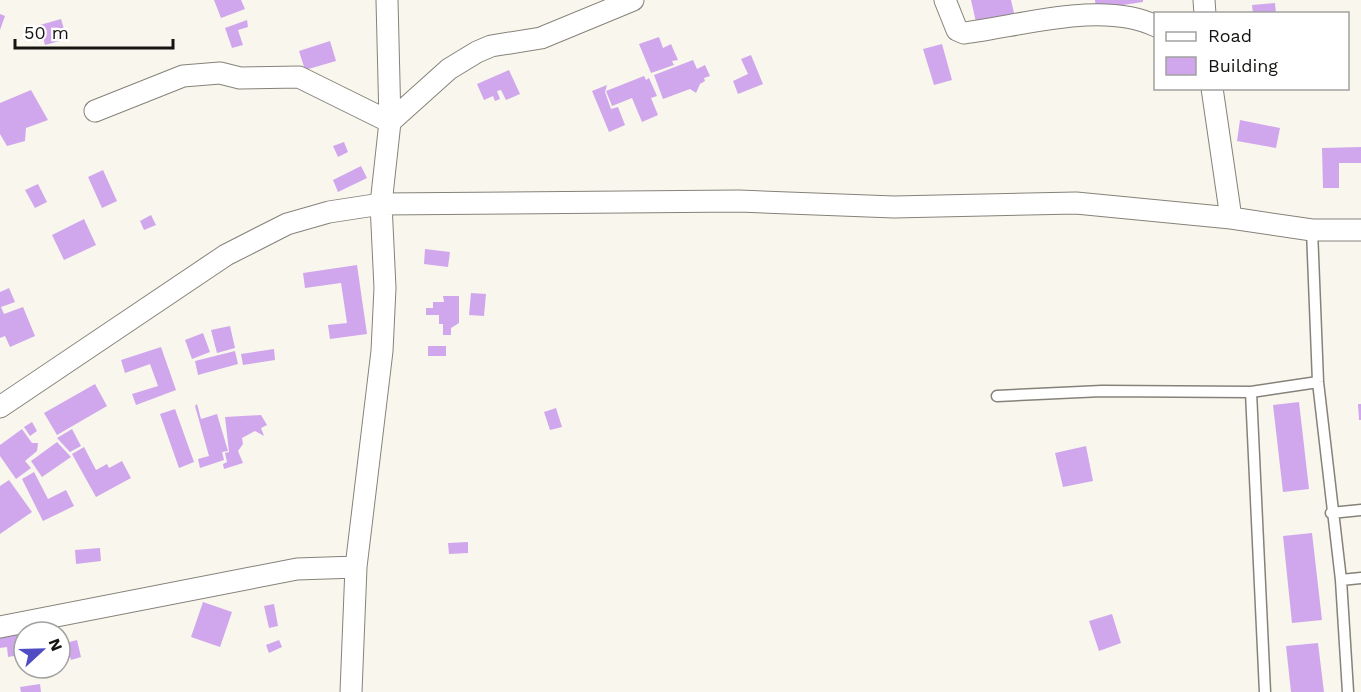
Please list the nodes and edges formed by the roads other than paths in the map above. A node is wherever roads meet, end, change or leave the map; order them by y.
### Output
1 (387, 0) edge
2 (633, 0) edge
3 (945, 0) edge
4 (1154, 26) edge
5 (1212, 90) edge
6 (95, 111) dead end
7 (390, 122) junction
8 (381, 204) junction
9 (1231, 218) junction
10 (1312, 230) junction
11 (1361, 230) edge
12 (1318, 382) junction
13 (1251, 392) junction
14 (997, 396) dead end
15 (0, 407) edge
16 (1361, 510) edge
17 (1331, 513) junction
18 (356, 567) junction
19 (1361, 578) edge
20 (1341, 580) junction
21 (0, 627) edge
22 (351, 692) edge
23 (1265, 692) edge
24 (1348, 692) edge

1 - 7 street
2 - 7 street
3 - 4 street
5 - 9 street
6 - 7 street
7 - 8 street
8 - 9 street
8 - 15 street
8 - 18 street
9 - 10 street
10 - 11 street
10 - 12 lane
12 - 13 lane
12 - 17 lane
13 - 14 lane
13 - 23 lane
16 - 17 lane
17 - 20 lane
18 - 21 street
18 - 22 street
19 - 20 lane
20 - 24 lane

